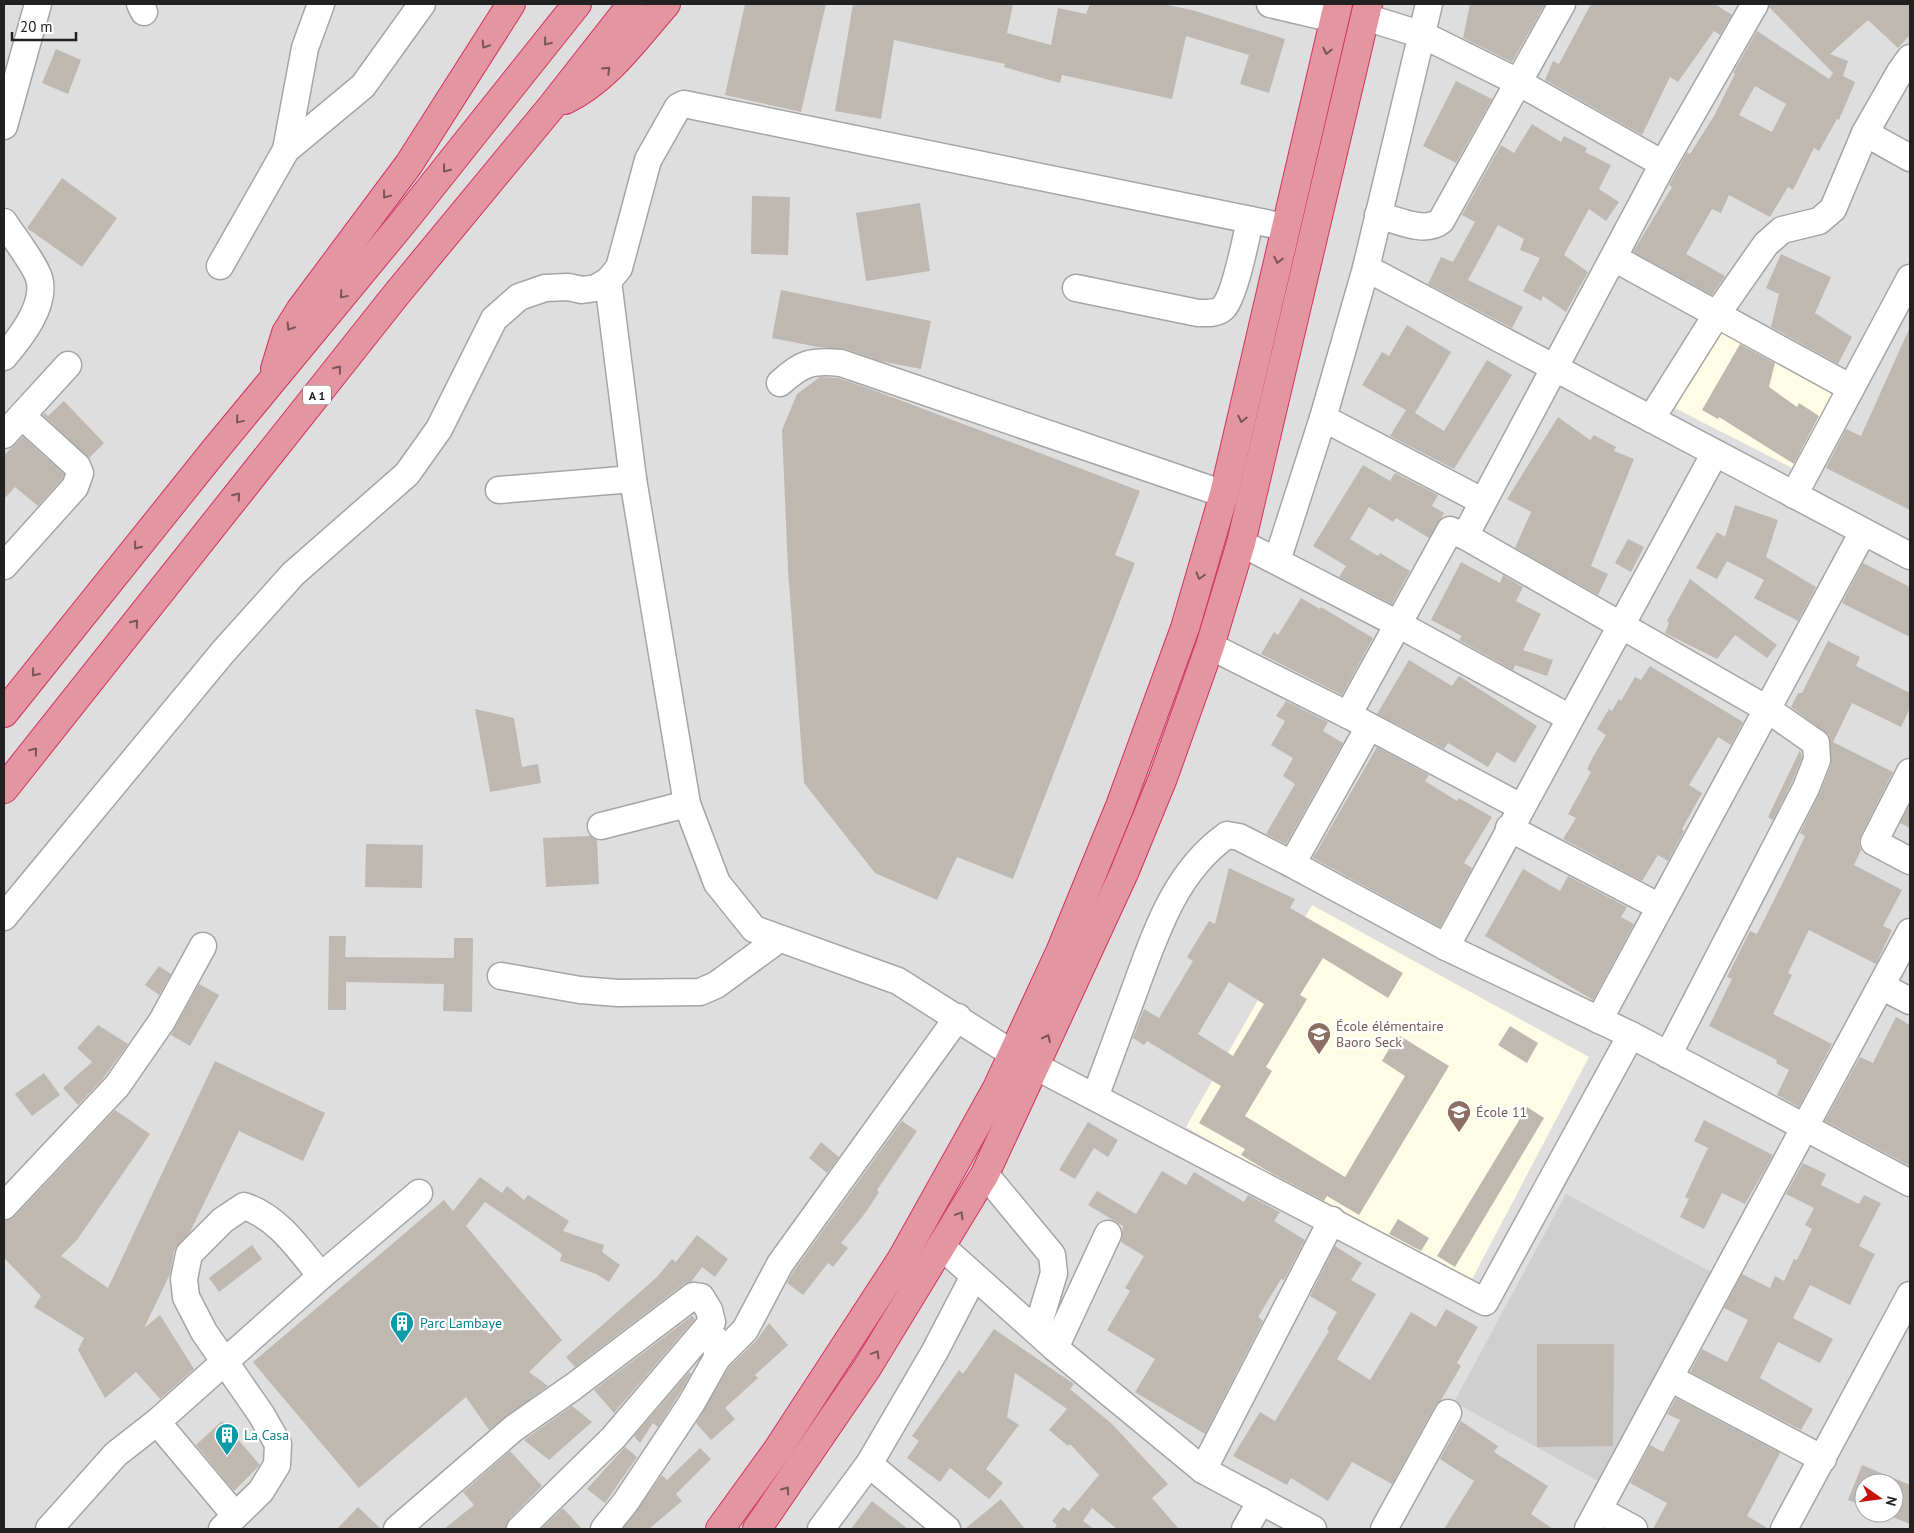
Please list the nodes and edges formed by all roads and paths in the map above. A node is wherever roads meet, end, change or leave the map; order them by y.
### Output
1 (38, 4) edge
2 (320, 4) edge
3 (422, 4) edge
4 (511, 4) edge
5 (577, 4) edge
6 (632, 4) edge
7 (666, 4) edge
8 (1270, 4) edge
9 (1429, 4) edge
10 (1562, 4) edge
11 (1756, 4) edge
12 (1367, 10) edge
13 (1336, 12) edge
14 (1423, 35) junction
15 (1910, 58) edge
16 (1518, 82) junction
17 (552, 106) junction
18 (4, 126) edge
19 (1865, 133) junction
20 (286, 150) junction
21 (1910, 158) edge
22 (1663, 164) junction
23 (1378, 215) junction
24 (1250, 220) junction
25 (4, 222) edge
26 (1286, 227) junction
27 (1614, 258) junction
28 (220, 266) dead end
29 (1366, 268) junction
30 (1910, 278) edge
31 (608, 281) junction
32 (1076, 288) dead end
33 (1716, 314) junction
34 (4, 356) edge
35 (68, 365) dead end
36 (1554, 368) junction
37 (271, 382) junction
38 (780, 383) dead end
39 (1851, 388) junction
40 (22, 416) junction
41 (1324, 418) junction
42 (1651, 419) junction
43 (4, 435) edge
44 (1715, 453) junction
45 (633, 479) junction
46 (499, 490) dead end
47 (1224, 494) junction
48 (1794, 495) junction
49 (1482, 501) junction
50 (1863, 532) junction
51 (1465, 536) junction
52 (1241, 543) junction
53 (1910, 556) edge
54 (1277, 561) junction
55 (4, 566) edge
56 (1398, 624) junction
57 (1620, 626) junction
58 (1210, 646) junction
59 (1767, 709) junction
60 (4, 713) edge
61 (1570, 718) junction
62 (1359, 721) junction
63 (1910, 772) edge
64 (4, 789) edge
65 (687, 804) junction
66 (1515, 818) junction
67 (601, 826) dead end
68 (1910, 861) edge
69 (1292, 864) junction
70 (1660, 907) junction
71 (4, 917) edge
72 (1910, 932) edge
73 (779, 939) junction
74 (203, 946) dead end
75 (1446, 947) junction
76 (501, 976) dead end
77 (1881, 986) junction
78 (1910, 1001) edge
79 (958, 1017) junction
80 (1599, 1020) junction
81 (1631, 1035) junction
82 (1668, 1055) junction
83 (1024, 1060) junction
84 (1095, 1097) junction
85 (1806, 1127) junction
86 (985, 1174) junction
87 (1910, 1183) edge
88 (419, 1193) dead end
89 (4, 1206) edge
90 (1332, 1220) junction
91 (1108, 1234) dead end
92 (942, 1246) junction
93 (321, 1276) junction
94 (974, 1276) junction
95 (1910, 1295) edge
96 (712, 1322) junction
97 (1037, 1330) junction
98 (1055, 1348) junction
99 (717, 1358) junction
100 (226, 1362) junction
101 (1670, 1378) junction
102 (1448, 1413) dead end
103 (157, 1422) junction
104 (1822, 1458) junction
105 (868, 1464) junction
106 (1203, 1470) junction
107 (1261, 1501) junction
108 (1594, 1520) edge
109 (221, 1525) edge
110 (49, 1529) edge
111 (397, 1529) edge
112 (520, 1529) edge
113 (604, 1529) edge
114 (720, 1529) edge
115 (757, 1529) edge
116 (821, 1529) edge
117 (947, 1529) edge
118 (1245, 1529) edge
119 (1313, 1529) edge
120 (1384, 1529) edge
121 (1634, 1529) edge
122 (1784, 1529) edge

1 - 18 street
2 - 20 street
3 - 20 street
4 -> 37 highway
5 -> 37 highway
6 - 17 highway, A 1
17 -> 7 highway
8 - 13 street
9 - 14 street
10 - 16 street
11 - 22 street
12 - 14 street
12 - 52 highway
13 -> 26 highway
14 - 16 street
14 - 23 street
15 - 19 street
16 - 22 street
16 - 23 street
64 -> 17 highway, A 1
19 - 21 street
19 - 33 street
20 - 28 street
22 - 27 street
23 - 29 street
24 - 26 street
24 - 31 street
24 - 32 street
25 - 34 street
26 -> 47 highway
27 - 33 street
27 - 36 street
29 - 36 street
29 - 41 street
30 - 39 street
31 - 45 street
31 - 71 street
33 - 39 street
33 - 42 street
35 - 40 street
36 - 42 street
36 - 49 street
37 -> 60 highway
38 - 47 street
39 - 48 street
40 - 43 street
40 - 55 street
41 - 49 street
41 - 54 street
42 - 44 street
44 - 48 street
44 - 57 street
45 - 46 street
45 - 65 street
47 -> 83 highway
48 - 50 street
49 - 51 street
50 - 53 street
50 - 59 street
51 - 56 street
51 - 57 street
52 - 54 street
52 - 58 highway
54 - 56 street
56 - 61 street
56 - 62 street
57 - 59 street
57 - 61 street
58 - 62 street
83 -> 58 highway
59 - 70 street
59 - 82 street
61 - 66 street
62 - 66 street
62 - 69 street
63 - 68 street
65 - 67 street
65 - 73 street
66 - 70 street
66 - 75 street
69 - 75 street
69 - 84 street
70 - 80 street
72 - 77 street
73 - 76 street
73 - 79 street
74 - 89 street
75 - 80 street
77 - 78 street
77 - 85 street
79 - 83 street
79 - 99 street
80 - 81 street
81 - 82 street
81 - 90 street
82 - 85 street
83 - 84 street
83 - 86 highway
83 - 114 highway
84 - 90 street
85 - 87 street
85 - 101 street
92 -> 86 highway
86 - 97 street
88 - 93 street
90 - 106 street
91 - 98 street
92 - 94 street
115 -> 92 highway
93 - 100 street
93 - 100 street
94 - 97 street
94 - 105 street
95 - 104 street
96 - 99 street
96 - 111 street
96 - 112 street
97 - 98 street
98 - 106 street
99 - 113 street
100 - 103 street
100 - 109 street
101 - 104 street
101 - 108 street
102 - 120 street
103 - 109 street
103 - 110 street
104 - 122 street
105 - 116 street
105 - 117 street
106 - 107 street
107 - 118 street
107 - 119 street
108 - 121 street

